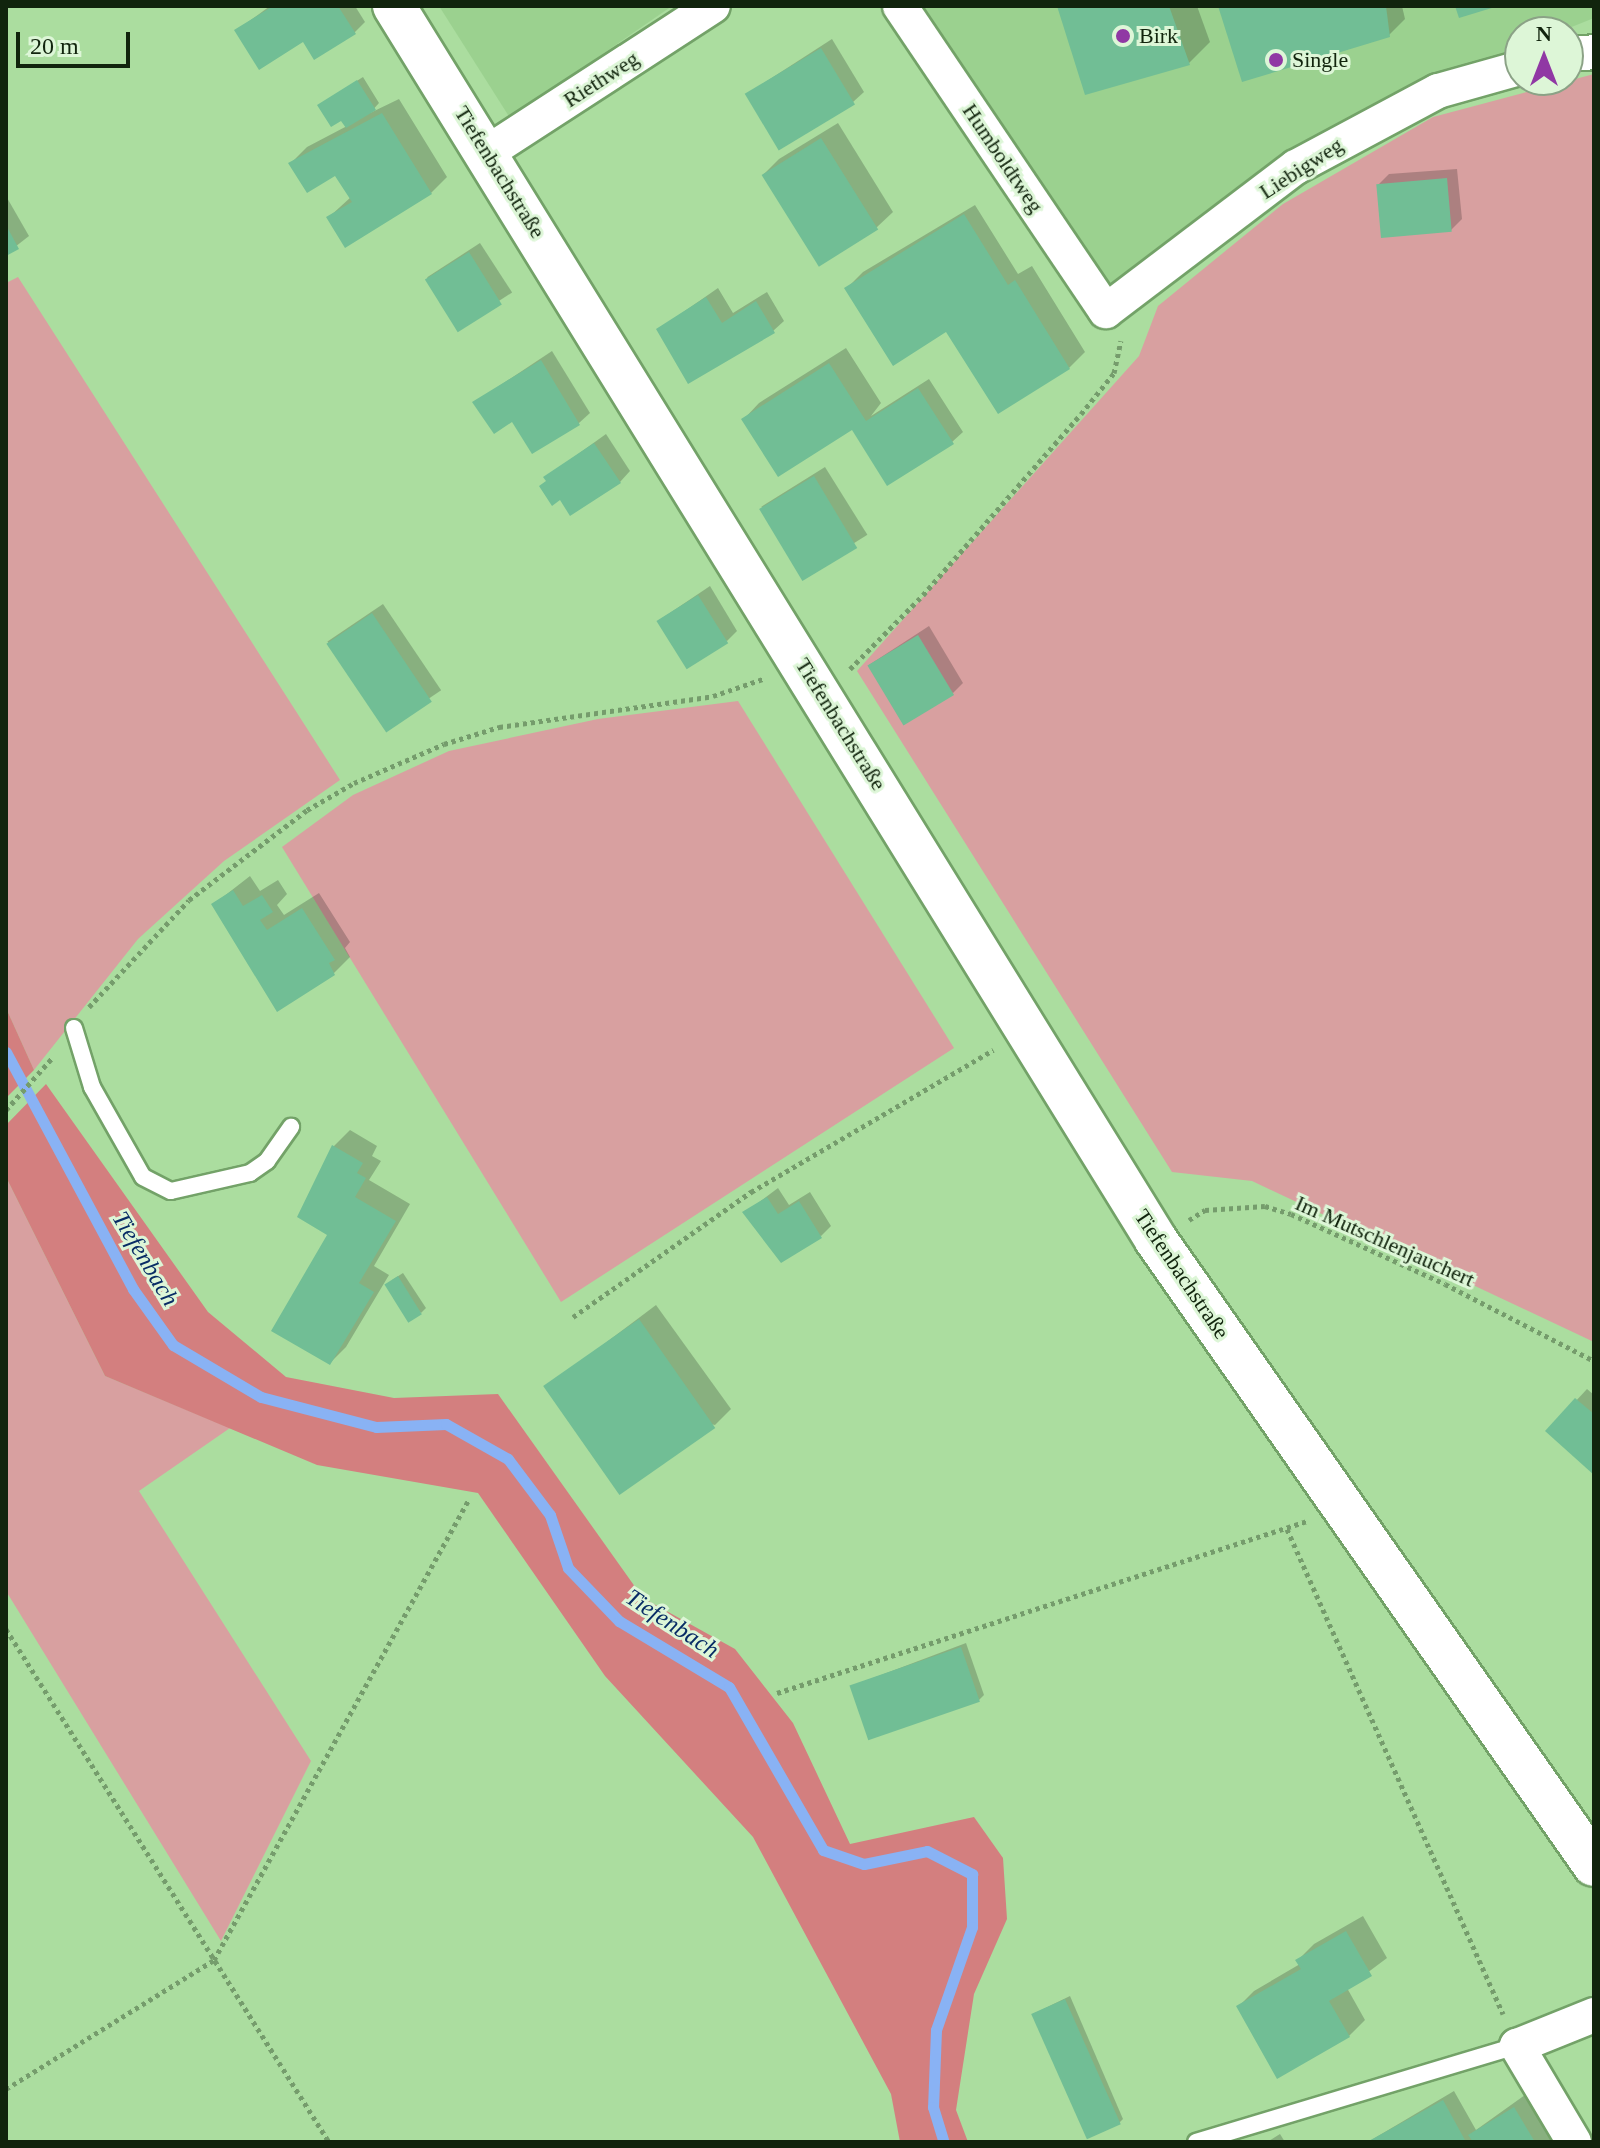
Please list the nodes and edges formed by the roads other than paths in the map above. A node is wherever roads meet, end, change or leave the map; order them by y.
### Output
1 (394, 6) edge
2 (713, 6) edge
3 (900, 6) edge
4 (1504, 72) edge
5 (488, 152) junction
6 (1106, 311) joint
7 (74, 1028) road end
8 (291, 1127) dead end
9 (1594, 1865) edge
10 (1594, 2015) edge
11 (1517, 2046) junction
12 (1196, 2142) edge
13 (1574, 2142) edge

1 - 5 street, Tiefenbachstraße
2 - 5 street, Riethweg
3 - 6 street, Humboldtweg
4 - 6 street, Liebigweg
5 - 9 street, Tiefenbachstraße
7 - 8 lane
10 - 11 street
11 - 12 lane
11 - 13 street

